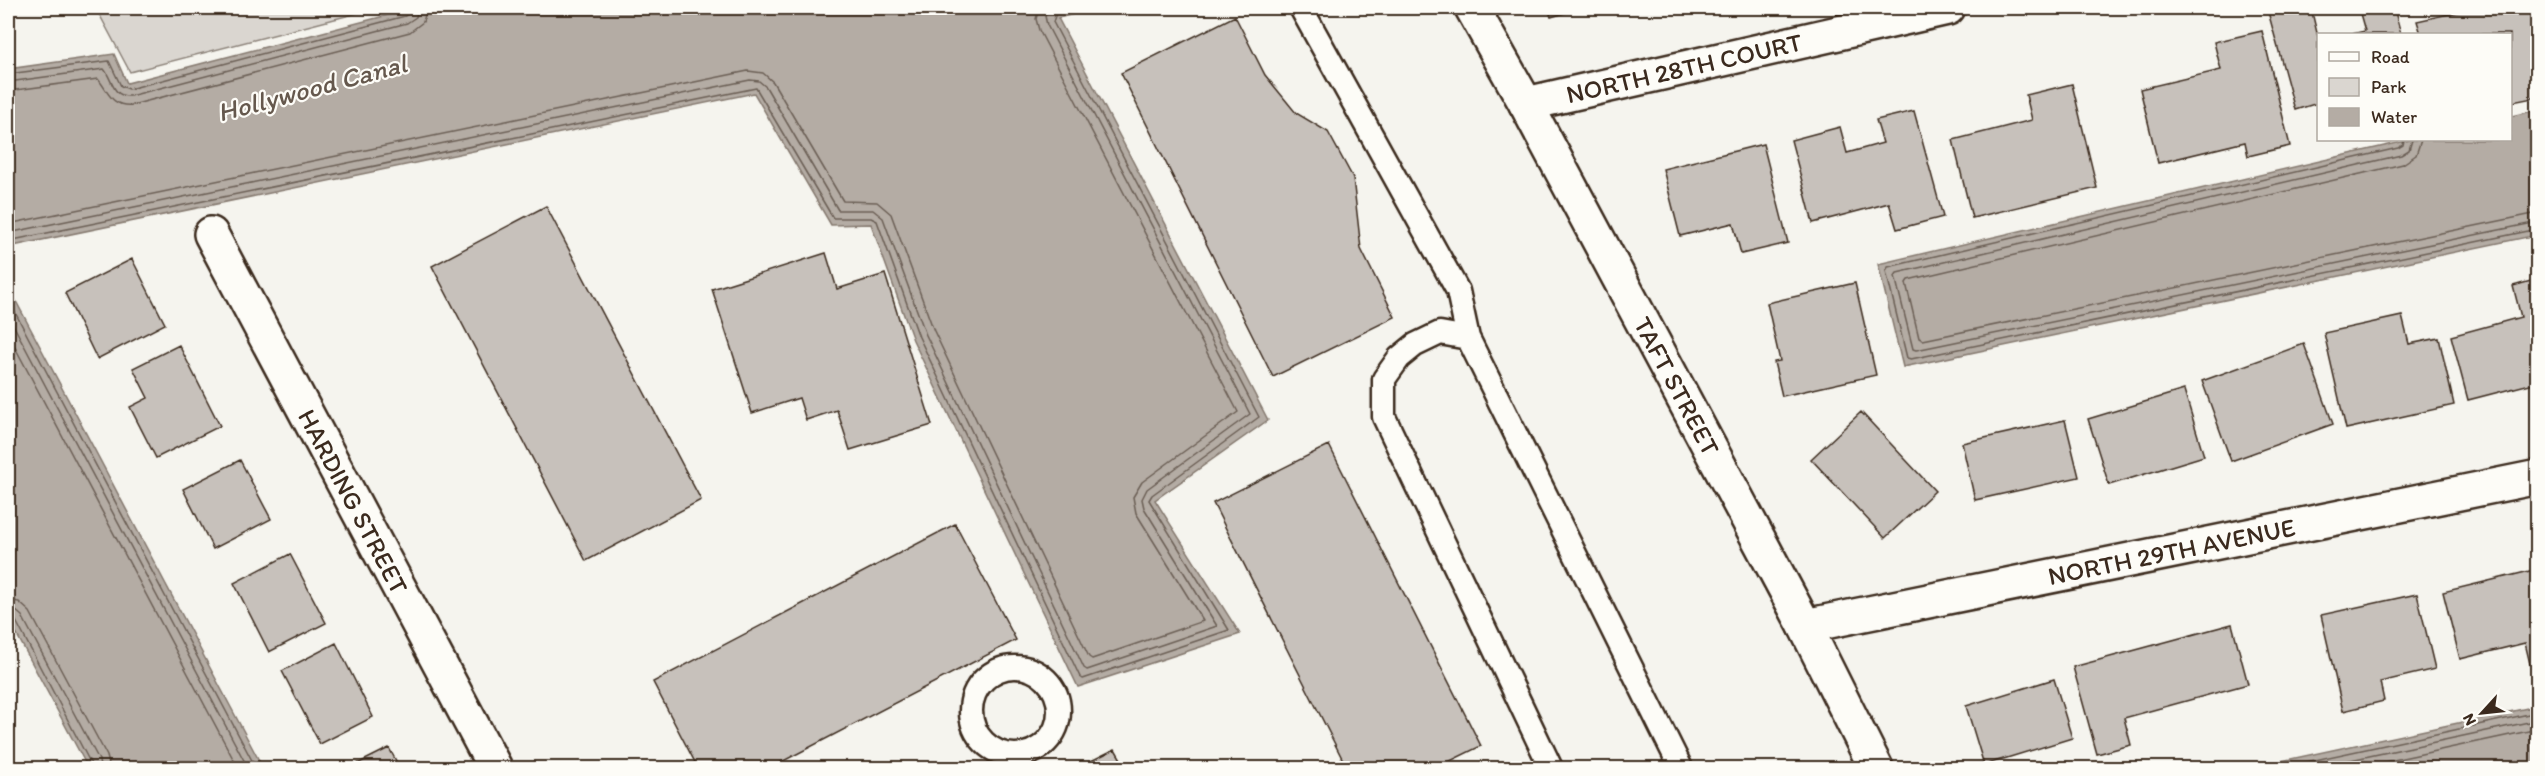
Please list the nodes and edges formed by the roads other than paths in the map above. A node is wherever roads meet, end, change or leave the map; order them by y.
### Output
1 (1301, 8) edge
2 (1472, 8) edge
3 (1948, 8) edge
4 (1526, 104) junction
5 (211, 234) dead end
6 (1468, 338) junction
7 (2538, 477) edge
8 (1805, 626) junction
9 (495, 768) edge
10 (1551, 768) edge
11 (1682, 768) edge
12 (1876, 768) edge

1 - 6 lane
2 - 4 street, TAFT STREET
3 - 4 street, NORTH 28TH COURT
4 - 8 street, TAFT STREET
5 - 9 street, HARDING STREET
6 - 10 lane
6 - 11 lane
7 - 8 street, NORTH 29TH AVENUE
8 - 12 street, TAFT STREET

